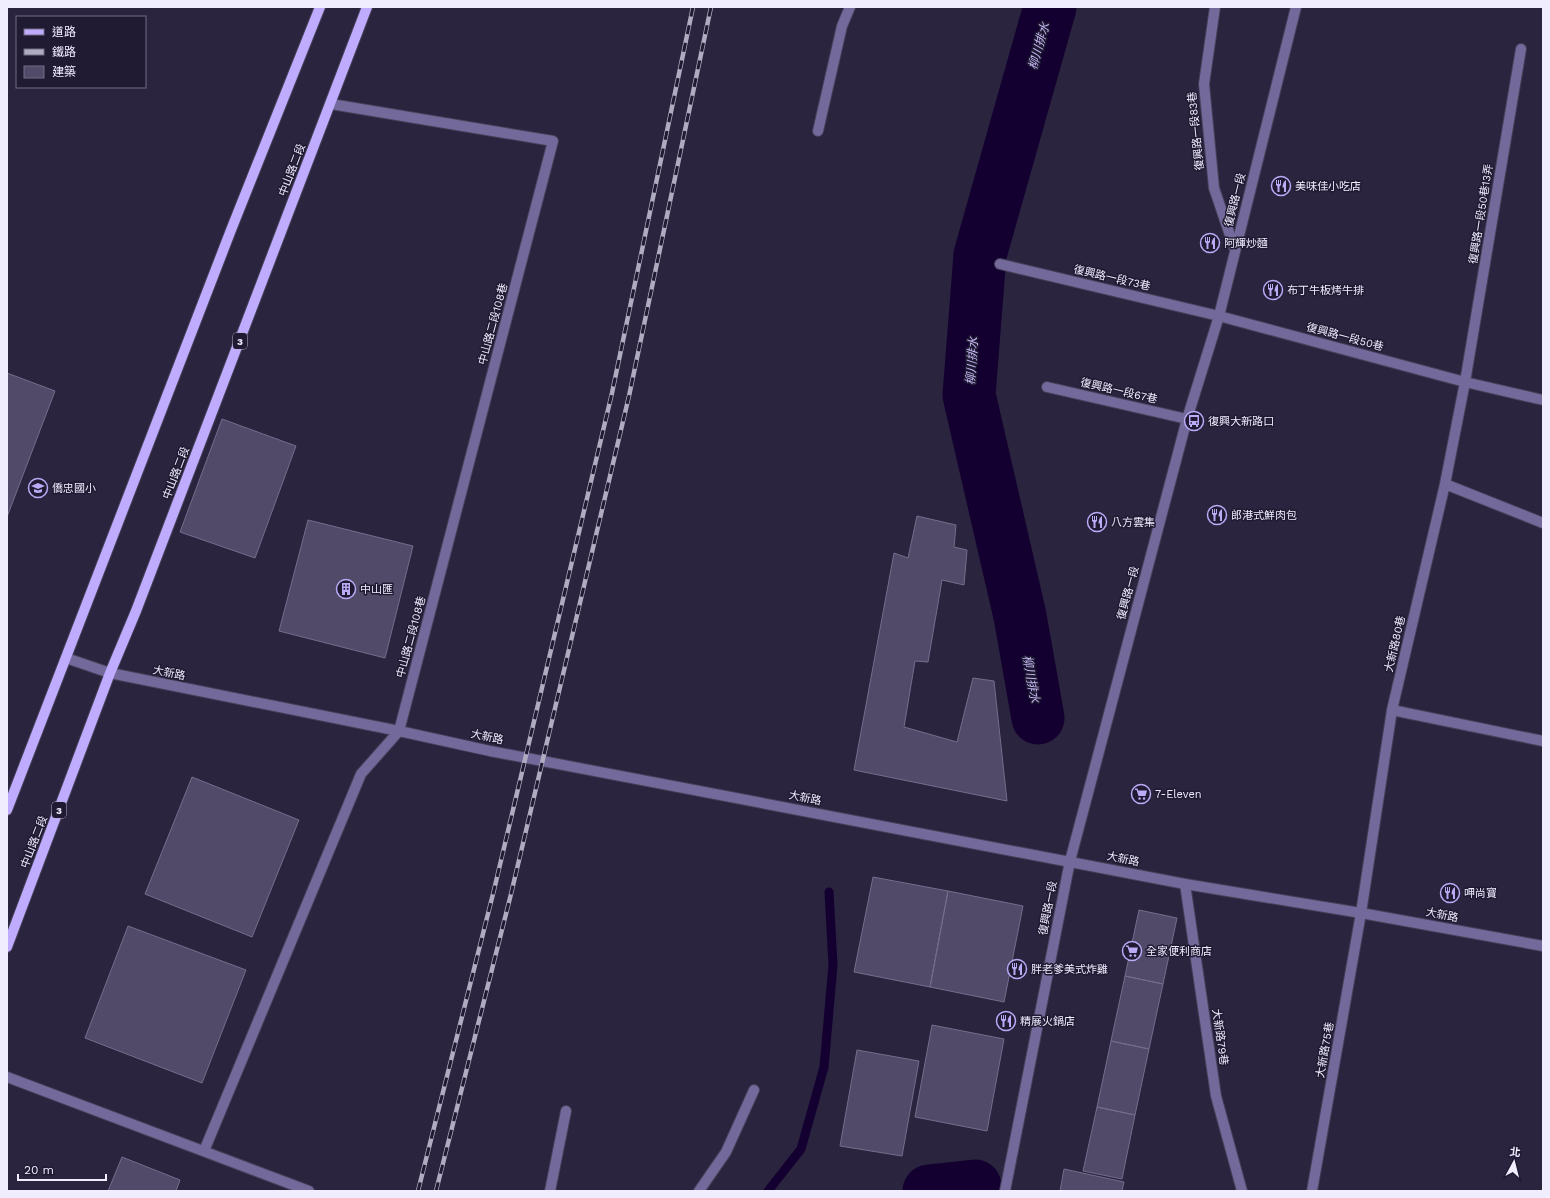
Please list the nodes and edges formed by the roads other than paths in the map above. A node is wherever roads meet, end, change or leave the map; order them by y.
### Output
1 (320, 7) edge
2 (367, 7) edge
3 (850, 7) edge
4 (1215, 7) edge
5 (1296, 7) edge
6 (1521, 49) dead end
7 (331, 104) junction
8 (818, 131) dead end
9 (1235, 250) junction
10 (1000, 264) dead end
11 (1219, 316) junction
12 (1465, 382) junction
13 (1047, 387) dead end
14 (1543, 400) edge
15 (1187, 418) junction
16 (1445, 484) junction
17 (1543, 523) edge
18 (66, 658) junction
19 (110, 673) junction
20 (1392, 710) junction
21 (399, 730) junction
22 (1543, 741) edge
23 (7, 810) edge
24 (1070, 861) junction
25 (1185, 884) junction
26 (1361, 913) junction
27 (1543, 946) edge
28 (7, 947) edge
29 (7, 1077) edge
30 (754, 1090) dead end
31 (566, 1111) dead end
32 (204, 1151) junction
33 (309, 1191) edge
34 (550, 1191) edge
35 (699, 1191) edge
36 (1005, 1191) edge
37 (1242, 1191) edge
38 (1312, 1191) edge

1 - 18 main road
2 - 7 main road, 中山路二段 / 3
3 - 8 street
4 - 9 street, 復興路一段83巷
5 - 9 street, 復興路一段
6 - 12 street, 復興路一段50巷13弄
7 - 19 main road, 中山路二段 / 3
7 - 21 street, 中山路二段108巷
9 - 11 street, 復興路一段
10 - 11 street, 復興路一段73巷
11 - 12 street, 復興路一段50巷
11 - 15 street, 復興路一段
12 - 14 street, 復興路一段50巷
12 - 16 street, 大新路80巷
13 - 15 street, 復興路一段67巷
15 - 24 street, 復興路一段
16 - 17 street
16 - 20 street, 大新路80巷
18 - 19 street, 大新路
18 - 23 main road
19 - 21 street, 大新路
19 - 28 main road, 中山路二段 / 3
20 - 22 street
20 - 26 street, 大新路80巷
21 - 24 street, 大新路
21 - 32 street
24 - 25 street, 大新路
24 - 36 street, 復興路一段
25 - 26 street, 大新路
25 - 37 street, 大新路79巷
26 - 27 street, 大新路
26 - 38 street, 大新路75巷
29 - 32 street
30 - 35 street
31 - 34 street
32 - 33 street

